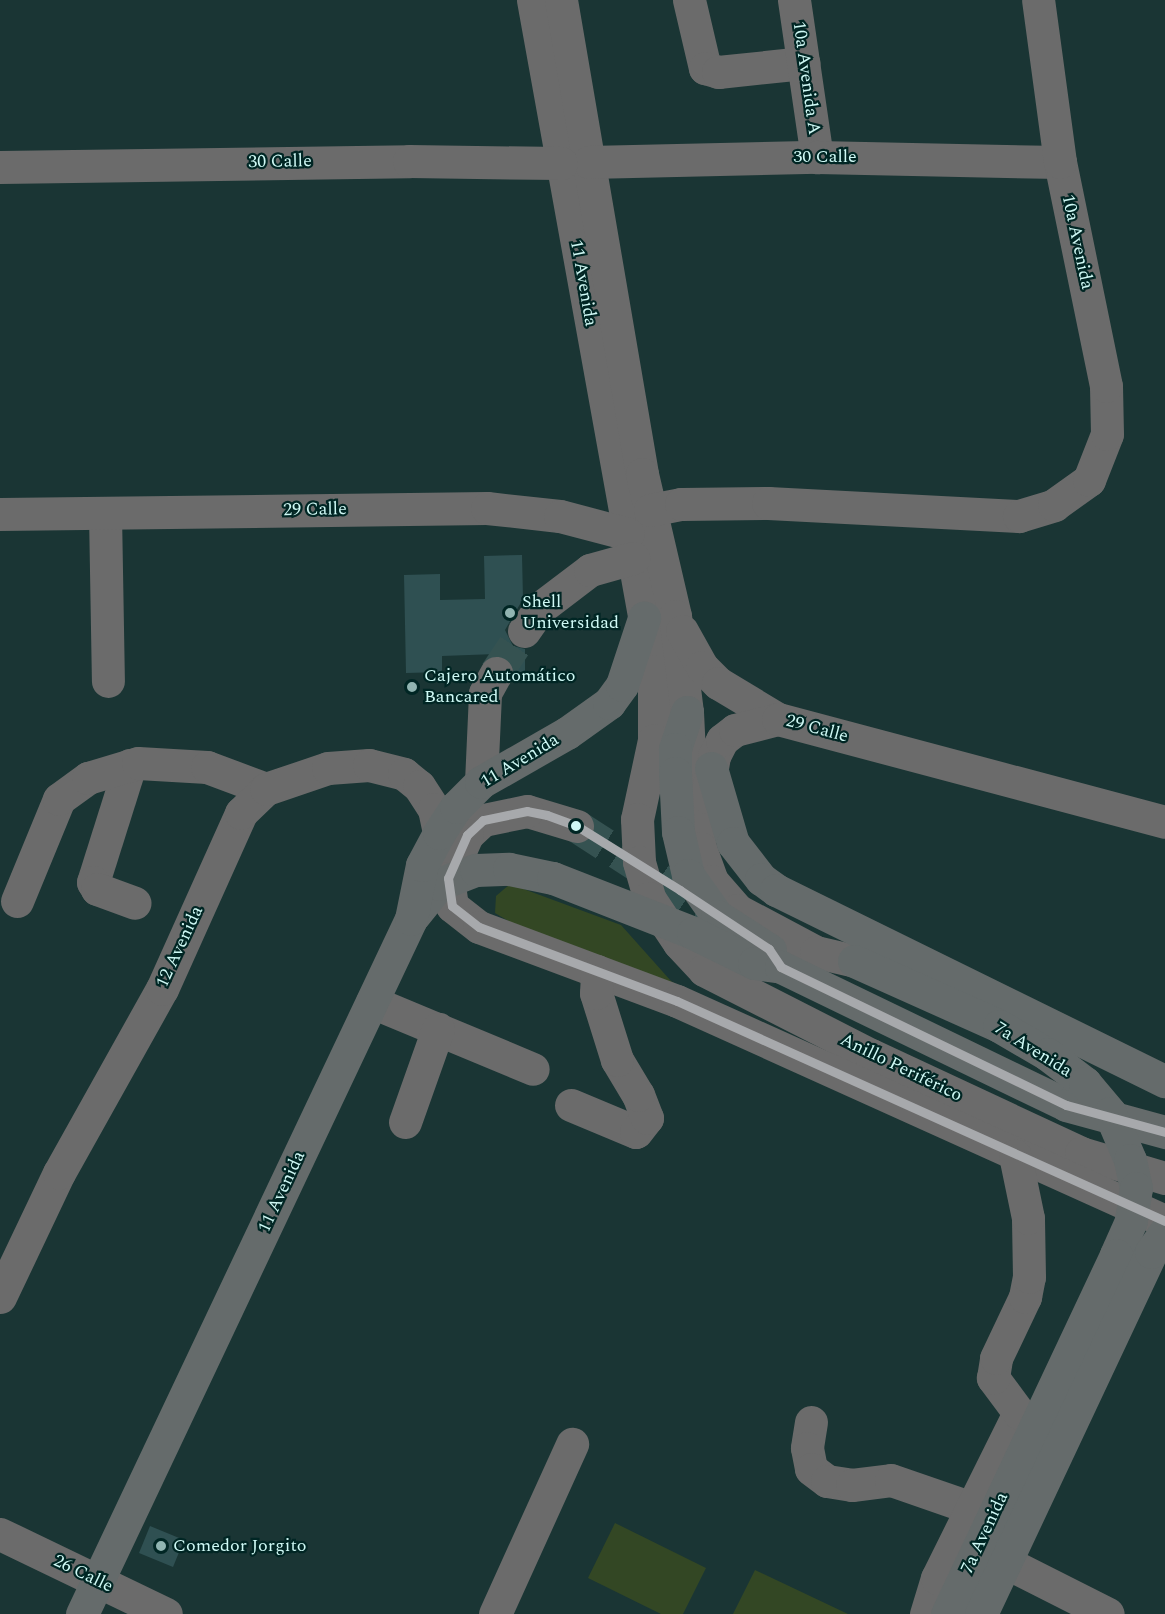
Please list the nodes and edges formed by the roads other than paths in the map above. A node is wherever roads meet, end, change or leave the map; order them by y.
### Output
1 (533, 0) edge
2 (561, 0) edge
3 (689, 0) edge
4 (794, 0) edge
5 (1038, 0) edge
6 (804, 63) junction
7 (817, 157) junction
8 (1060, 162) junction
9 (575, 163) junction
10 (0, 167) edge
11 (650, 510) junction
12 (105, 513) junction
13 (0, 514) edge
14 (630, 546) junction
15 (659, 617) junction
16 (524, 631) tunnel mouth
17 (496, 673) tunnel mouth
18 (108, 681) dead end
19 (687, 712) junction
20 (778, 719) junction
21 (130, 765) junction
22 (711, 768) junction
23 (481, 782) junction
24 (266, 789) junction
25 (1165, 822) edge
26 (577, 826) tunnel mouth
27 (439, 832) junction
28 (448, 878) junction
29 (17, 901) dead end
30 (135, 903) dead end
31 (411, 919) junction
32 (854, 961) junction
33 (781, 967) junction
34 (597, 971) junction
35 (372, 1002) junction
36 (438, 1029) junction
37 (533, 1069) dead end
38 (1165, 1081) edge
39 (571, 1105) dead end
40 (405, 1122) dead end
41 (1165, 1132) edge
42 (1015, 1155) junction
43 (1165, 1178) edge
44 (1165, 1221) edge
45 (1165, 1232) edge
46 (0, 1297) edge
47 (811, 1422) dead end
48 (572, 1444) dead end
49 (972, 1509) junction
50 (0, 1534) edge
51 (1005, 1562) junction
52 (98, 1581) junction
53 (82, 1614) edge
54 (166, 1614) edge
55 (495, 1614) edge
56 (926, 1614) edge
57 (947, 1614) edge
58 (981, 1614) edge
59 (1108, 1614) edge

1 - 9 street, 11 Avenida
2 - 9 street, 11 Avenida
3 - 6 street
4 - 6 street, 10a Avenida A
5 - 8 street, 10a Avenida
6 - 7 street, 10a Avenida A
7 - 8 street, 30 Calle
7 - 9 street, 30 Calle
8 - 11 street, 10a Avenida
9 - 10 street, 30 Calle
9 - 11 street, 11 Avenida
9 - 14 street, 11 Avenida
11 - 15 street, 11 Avenida
12 - 13 street, 29 Calle
12 - 14 street, 29 Calle
12 - 18 street
14 - 15 street, 11 Avenida
14 - 16 street
15 - 19 street, 11 Avenida
15 - 20 street
15 - 23 main road, 11 Avenida
15 - 43 street, Anillo Periférico
17 - 23 street
19 - 32 street, 7a Avenida
19 - 33 main road
20 - 22 street, 29 Calle
20 - 25 street, 29 Calle
21 - 24 street
21 - 29 street
21 - 30 street
22 - 32 street, 29 Calle
22 - 38 main road
23 - 27 main road, 11 Avenida
24 - 27 street, 12 Avenida
24 - 46 street, 12 Avenida
26 - 28 street
27 - 31 main road, 11 Avenida
28 - 31 main road
28 - 33 main road, Anillo Periférico
28 - 34 street
31 - 35 main road, 11 Avenida
32 - 57 main road, 7a Avenida
33 - 41 main road, Anillo Periférico
34 - 39 street
34 - 42 street
35 - 36 street
35 - 52 main road, 11 Avenida
36 - 37 street
36 - 40 street
42 - 44 street
42 - 49 street
45 - 51 main road, 7a Avenida
47 - 49 street
48 - 55 street
49 - 56 street
50 - 52 street, 26 Calle
51 - 58 main road, 7a Avenida
51 - 59 street
52 - 53 main road, 11 Avenida
52 - 54 street, 26 Calle

